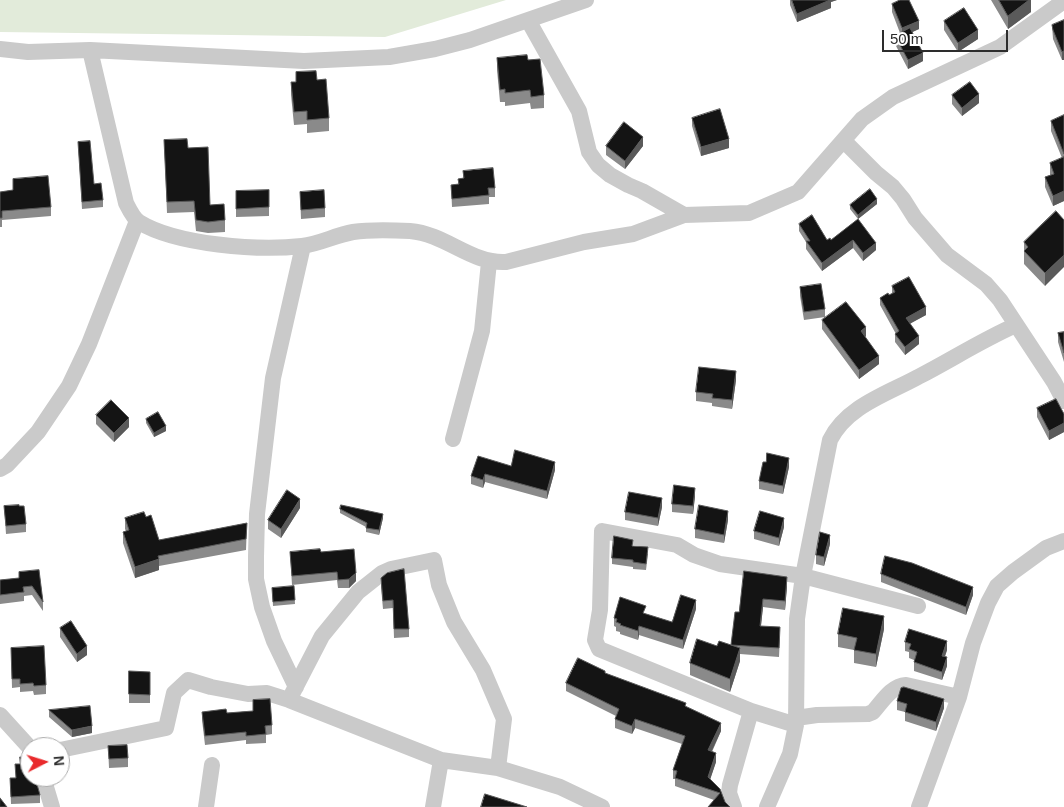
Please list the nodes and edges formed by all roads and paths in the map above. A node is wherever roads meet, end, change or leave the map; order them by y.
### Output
1 (586, 0) edge
2 (1064, 1) edge
3 (528, 20) junction
4 (0, 49) edge
5 (90, 50) junction
6 (844, 141) junction
7 (684, 215) junction
8 (137, 221) junction
9 (303, 246) junction
10 (489, 262) junction
11 (1016, 325) junction
12 (1064, 402) edge
13 (454, 439) dead end
14 (0, 469) edge
15 (1064, 541) edge
16 (803, 576) junction
17 (918, 606) dead end
18 (292, 694) junction
19 (958, 697) junction
20 (751, 711) junction
21 (796, 722) junction
22 (3, 724) edge
23 (20, 739) edge
24 (70, 748) edge
25 (441, 760) junction
26 (212, 765) dead end
27 (498, 768) junction
28 (46, 787) edge
29 (593, 805) edge
30 (52, 807) edge
31 (206, 807) edge
32 (433, 807) edge
33 (734, 807) edge
34 (767, 807) edge
35 (919, 807) edge

1 - 3 street
2 - 6 street
3 - 5 street
3 - 7 street
4 - 5 street
5 - 8 street
6 - 7 street
6 - 11 street
7 - 10 street
8 - 9 street
8 - 14 street
9 - 10 street
9 - 18 street
10 - 13 street
11 - 12 street
11 - 16 street
15 - 19 street
16 - 17 street
16 - 20 street
16 - 21 street
18 - 24 street
18 - 25 street
18 - 27 street
19 - 21 street
19 - 35 street
20 - 21 street
20 - 33 street
21 - 34 street
22 - 23 street
25 - 27 street
25 - 32 street
26 - 31 street
27 - 29 street
28 - 30 street

